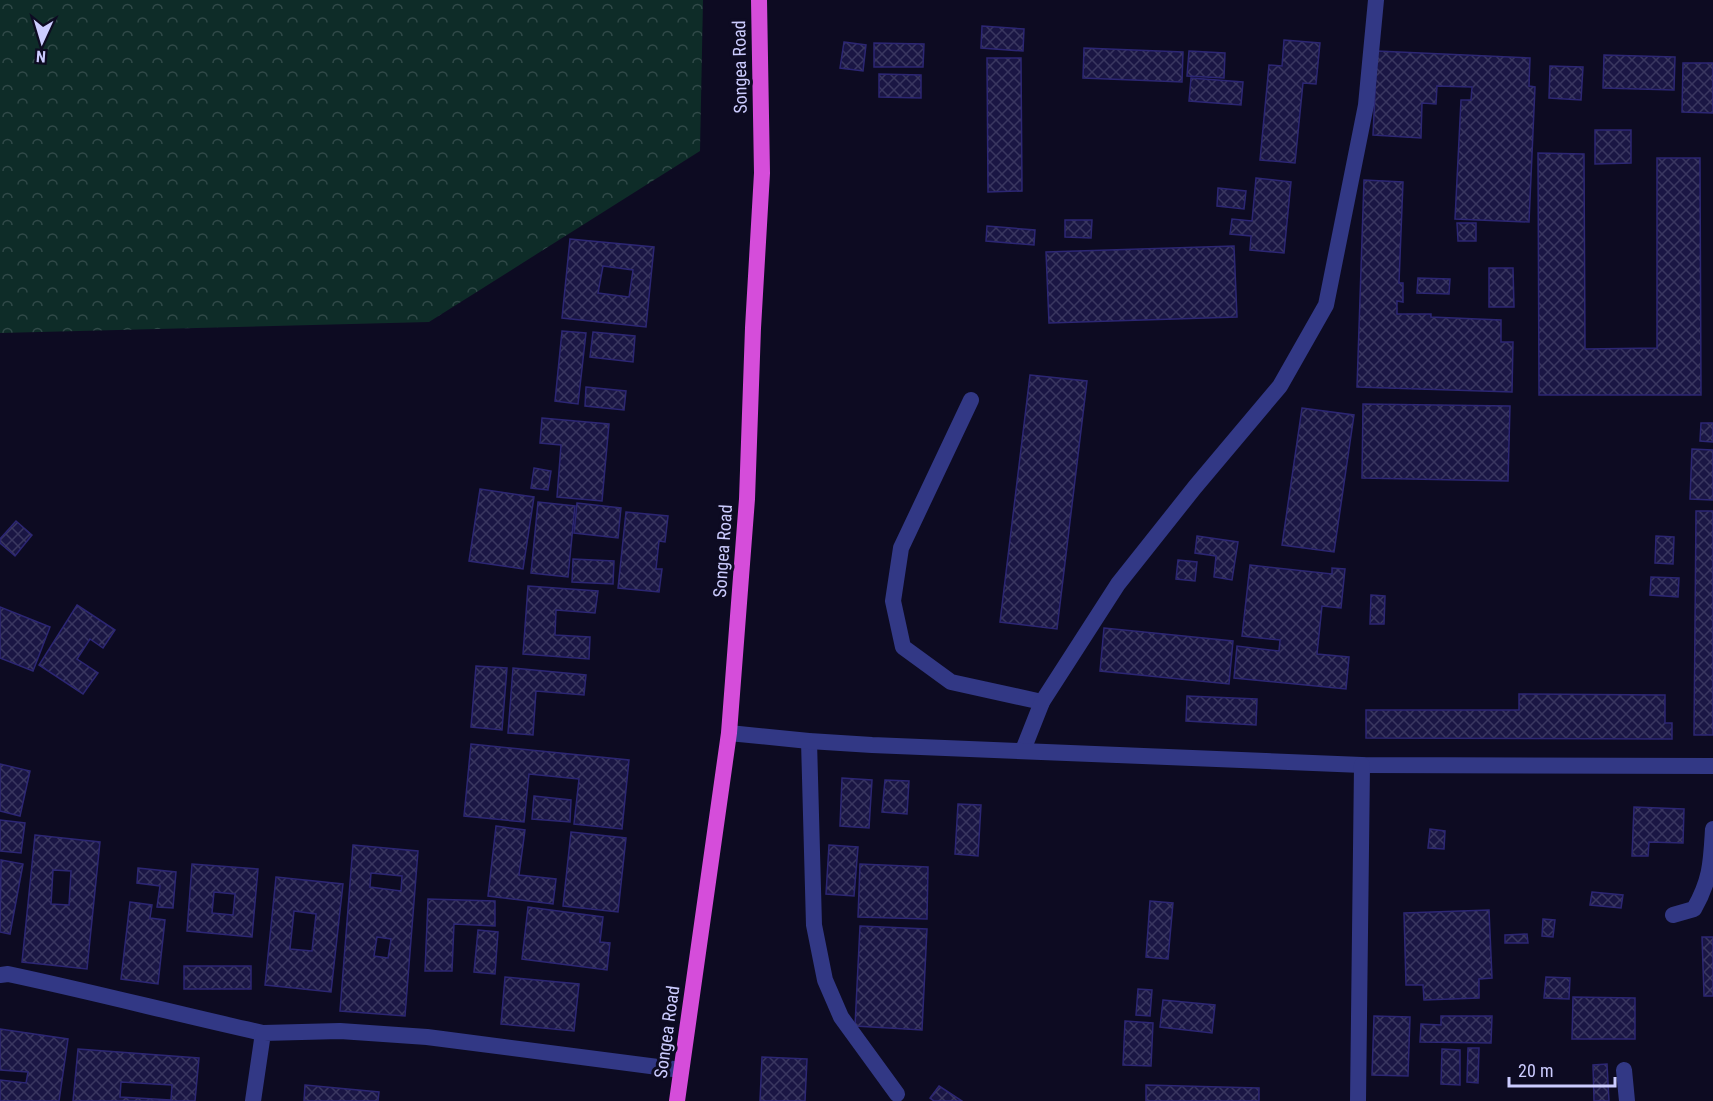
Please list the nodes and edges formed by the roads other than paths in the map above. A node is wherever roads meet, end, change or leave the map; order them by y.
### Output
1 (759, 0) edge
2 (1376, 0) edge
3 (971, 400) dead end
4 (1042, 702) junction
5 (729, 733) junction
6 (809, 741) junction
7 (1023, 750) junction
8 (1362, 765) junction
9 (1713, 766) edge
10 (1713, 829) edge
11 (1673, 915) dead end
12 (0, 975) edge
13 (262, 1033) junction
14 (681, 1070) junction
15 (1624, 1070) dead end
16 (897, 1094) dead end
17 (253, 1101) edge
18 (677, 1101) edge
19 (1358, 1101) edge
20 (1627, 1101) edge

1 - 5 highway, Songea Road
2 - 4 street
3 - 4 street
4 - 7 street
5 - 6 street
5 - 14 highway, Songea Road
6 - 7 street
6 - 16 street
7 - 8 street
8 - 9 street
8 - 19 street
10 - 11 street
12 - 13 street
13 - 14 street
13 - 17 street
14 - 18 highway, Songea Road
15 - 20 street

